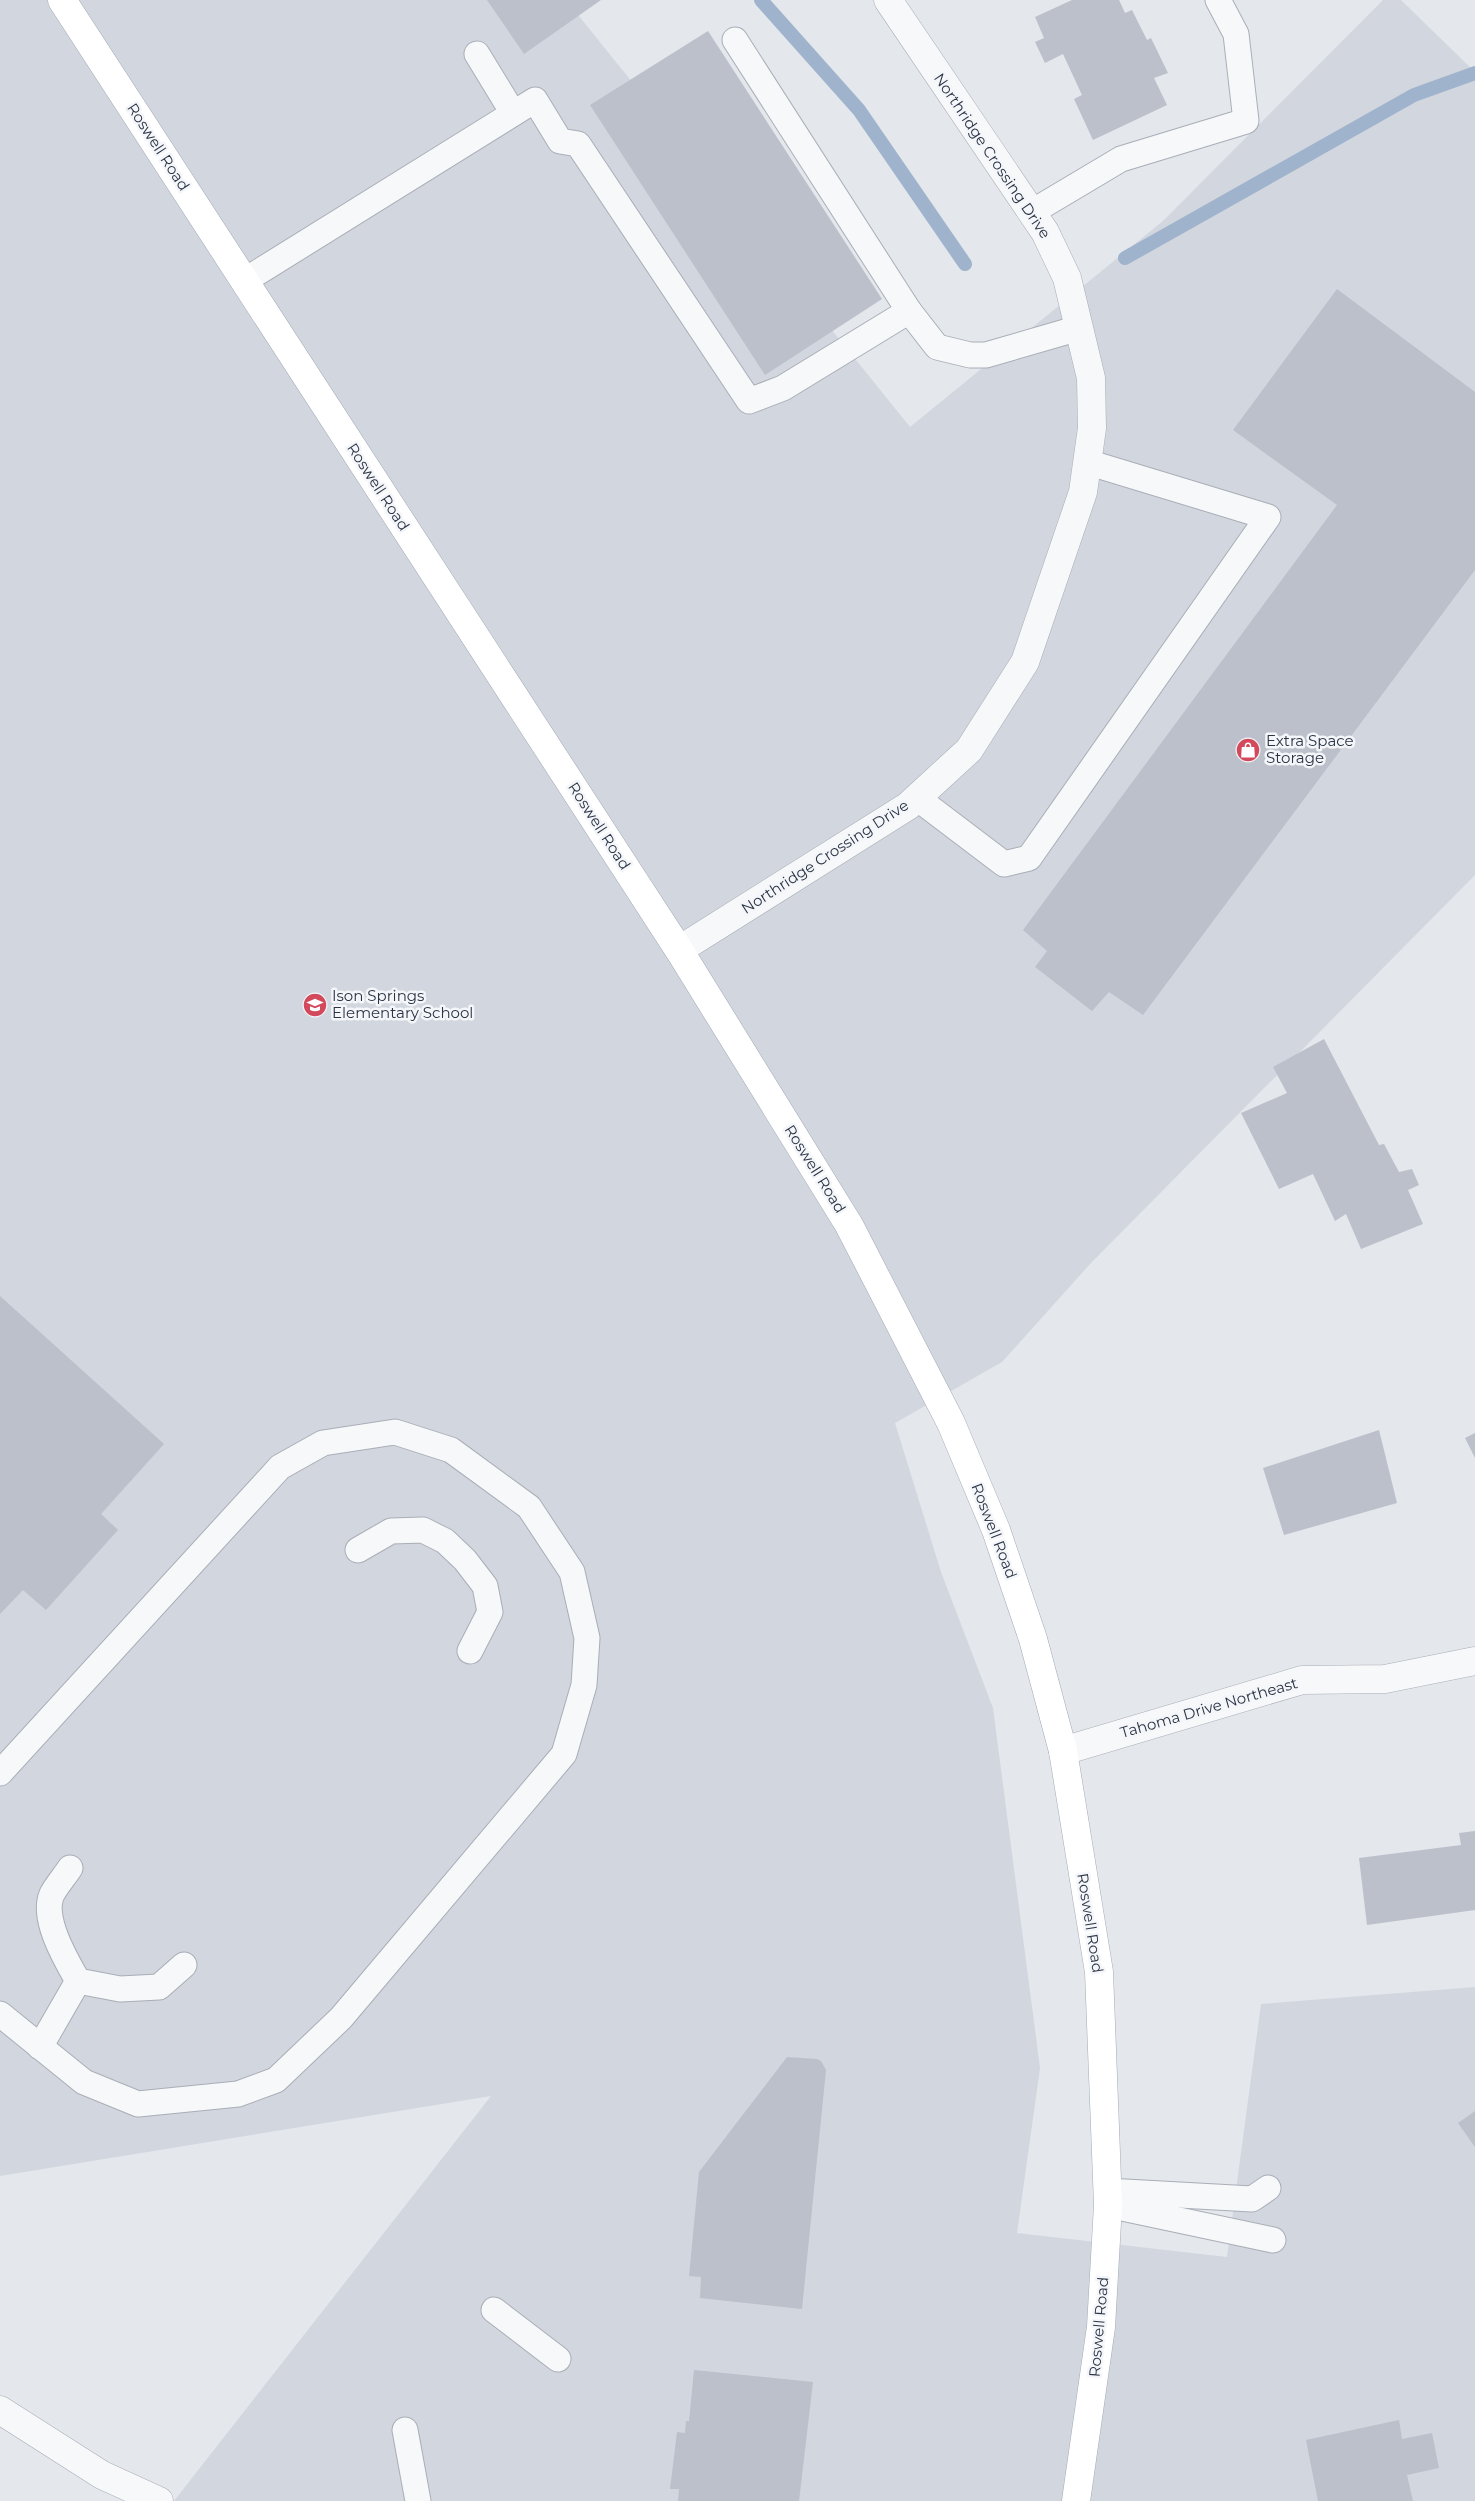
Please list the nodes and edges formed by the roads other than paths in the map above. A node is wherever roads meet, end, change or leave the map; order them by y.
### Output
1 (62, 0) edge
2 (888, 0) edge
3 (1218, 0) edge
4 (736, 40) dead end
5 (476, 54) dead end
6 (513, 113) junction
7 (1032, 212) junction
8 (244, 281) junction
9 (909, 311) junction
10 (1079, 328) junction
11 (1087, 462) junction
12 (917, 798) junction
13 (679, 950) junction
14 (358, 1550) dead end
15 (470, 1651) dead end
16 (1475, 1661) edge
17 (1063, 1751) junction
18 (0, 1773) edge
19 (70, 1868) dead end
20 (184, 1965) dead end
21 (78, 1981) junction
22 (0, 2014) edge
23 (40, 2047) junction
24 (1268, 2188) dead end
25 (1108, 2198) junction
26 (1273, 2240) dead end
27 (494, 2310) dead end
28 (558, 2359) dead end
29 (0, 2410) edge
30 (405, 2430) dead end
31 (159, 2501) edge
32 (418, 2501) edge
33 (1076, 2501) edge

1 - 8 main road, Roswell Road
2 - 7 street, Northridge Crossing Drive
3 - 7 lane
4 - 9 lane
5 - 6 lane
6 - 8 lane
6 - 9 lane
7 - 10 street, Northridge Crossing Drive
8 - 13 main road, Roswell Road
9 - 10 lane
10 - 11 street, Northridge Crossing Drive
11 - 12 street, Northridge Crossing Drive
11 - 12 lane
12 - 13 street, Northridge Crossing Drive
13 - 17 main road, Roswell Road
14 - 15 lane
16 - 17 street, Tahoma Drive Northeast
17 - 25 main road, Roswell Road
18 - 23 lane
19 - 21 lane
20 - 21 lane
21 - 23 lane
22 - 23 lane
24 - 25 lane
25 - 26 lane
25 - 33 main road, Roswell Road
27 - 28 lane
29 - 31 street
30 - 32 lane

